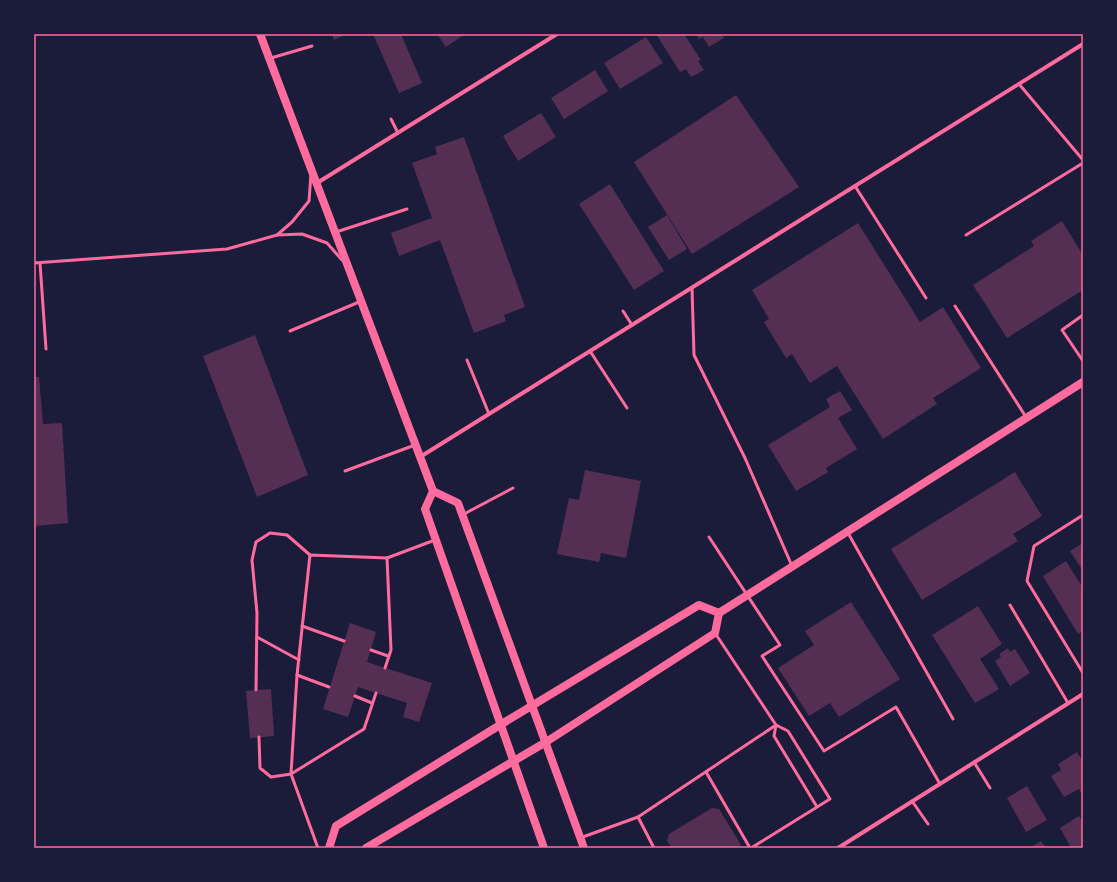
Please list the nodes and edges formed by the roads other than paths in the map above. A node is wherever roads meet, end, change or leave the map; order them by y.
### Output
1 (260, 34) edge
2 (557, 34) edge
3 (1083, 44) edge
4 (312, 46) dead end
5 (269, 58) junction
6 (1019, 84) junction
7 (391, 119) dead end
8 (398, 133) junction
9 (1083, 161) edge
10 (311, 168) junction
11 (316, 183) junction
12 (855, 186) junction
13 (407, 208) dead end
14 (335, 232) junction
15 (276, 235) junction
16 (966, 235) dead end
17 (34, 263) edge
18 (40, 263) junction
19 (347, 266) junction
20 (692, 288) junction
21 (926, 298) dead end
22 (361, 301) junction
23 (956, 306) dead end
24 (623, 311) dead end
25 (1083, 315) edge
26 (632, 325) junction
27 (290, 331) dead end
28 (46, 348) dead end
29 (590, 351) junction
30 (466, 360) dead end
31 (1083, 361) edge
32 (1083, 382) edge
33 (627, 408) dead end
34 (489, 414) junction
35 (1026, 418) junction
36 (415, 445) junction
37 (420, 457) junction
38 (345, 471) dead end
39 (513, 488) dead end
40 (433, 491) junction
41 (463, 515) junction
42 (1083, 515) edge
43 (847, 532) junction
44 (709, 537) dead end
45 (435, 540) junction
46 (310, 556) junction
47 (387, 558) junction
48 (792, 566) junction
49 (746, 595) junction
50 (1010, 606) dead end
51 (719, 612) junction
52 (302, 626) junction
53 (715, 633) junction
54 (257, 637) junction
55 (344, 641) dead end
56 (371, 650) dead end
57 (388, 656) junction
58 (299, 660) junction
59 (384, 668) dead end
60 (1083, 674) edge
61 (297, 675) junction
62 (329, 687) dead end
63 (256, 690) dead end
64 (376, 693) dead end
65 (1083, 694) edge
66 (355, 696) dead end
67 (372, 703) junction
68 (1068, 703) junction
69 (532, 706) junction
70 (953, 719) dead end
71 (500, 725) junction
72 (776, 725) junction
73 (259, 737) dead end
74 (546, 742) junction
75 (512, 761) junction
76 (974, 762) junction
77 (706, 772) junction
78 (291, 774) junction
79 (940, 784) junction
80 (990, 788) dead end
81 (912, 801) junction
82 (817, 807) junction
83 (638, 817) junction
84 (928, 824) dead end
85 (580, 838) junction
86 (378, 845) edge
87 (318, 848) edge
88 (329, 848) edge
89 (366, 848) edge
90 (544, 848) edge
91 (584, 848) edge
92 (654, 848) edge
93 (751, 848) edge
94 (838, 848) edge

1 - 5 main road
2 - 8 street
3 - 6 street
4 - 5 lane
5 - 10 main road
6 - 9 lane
6 - 12 street
7 - 8 lane
8 - 11 street
9 - 16 lane
10 - 11 main road
10 - 15 lane
11 - 14 main road
12 - 20 street
12 - 21 lane
13 - 14 lane
14 - 19 main road
15 - 18 lane
15 - 19 lane
17 - 18 lane
18 - 28 lane
19 - 22 main road
20 - 26 street
20 - 48 lane
22 - 27 lane
22 - 36 main road
23 - 35 lane
24 - 26 lane
25 - 31 lane
26 - 29 street
29 - 33 lane
29 - 34 street
30 - 34 lane
32 - 35 main road
34 - 37 street
35 - 43 main road
36 - 37 main road
36 - 38 lane
37 - 40 main road
39 - 41 lane
40 - 41 main road
40 - 45 main road
41 - 69 main road
42 - 60 lane
43 - 48 main road
43 - 70 lane
44 - 49 lane
45 - 47 lane
45 - 71 main road
46 - 47 lane
46 - 52 lane
46 - 54 lane
47 - 57 lane
48 - 49 main road
49 - 51 main road
49 - 79 lane
50 - 68 lane
51 - 53 main road
51 - 69 main road
52 - 55 lane
52 - 58 lane
53 - 72 lane
53 - 74 main road
54 - 58 lane
54 - 63 lane
56 - 57 lane
57 - 59 lane
58 - 61 lane
61 - 62 lane
61 - 78 lane
64 - 67 lane
65 - 68 street
66 - 67 lane
67 - 78 lane
68 - 76 street
69 - 71 main road
69 - 74 main road
71 - 75 main road
71 - 88 main road
72 - 77 lane
72 - 82 lane
72 - 82 lane
73 - 78 lane
74 - 75 main road
74 - 85 main road
75 - 86 main road
75 - 90 main road
76 - 79 street
76 - 80 lane
77 - 83 lane
77 - 93 lane
78 - 87 lane
79 - 81 street
81 - 84 lane
81 - 94 street
82 - 93 lane
83 - 85 lane
83 - 92 lane
85 - 91 main road
86 - 89 main road

